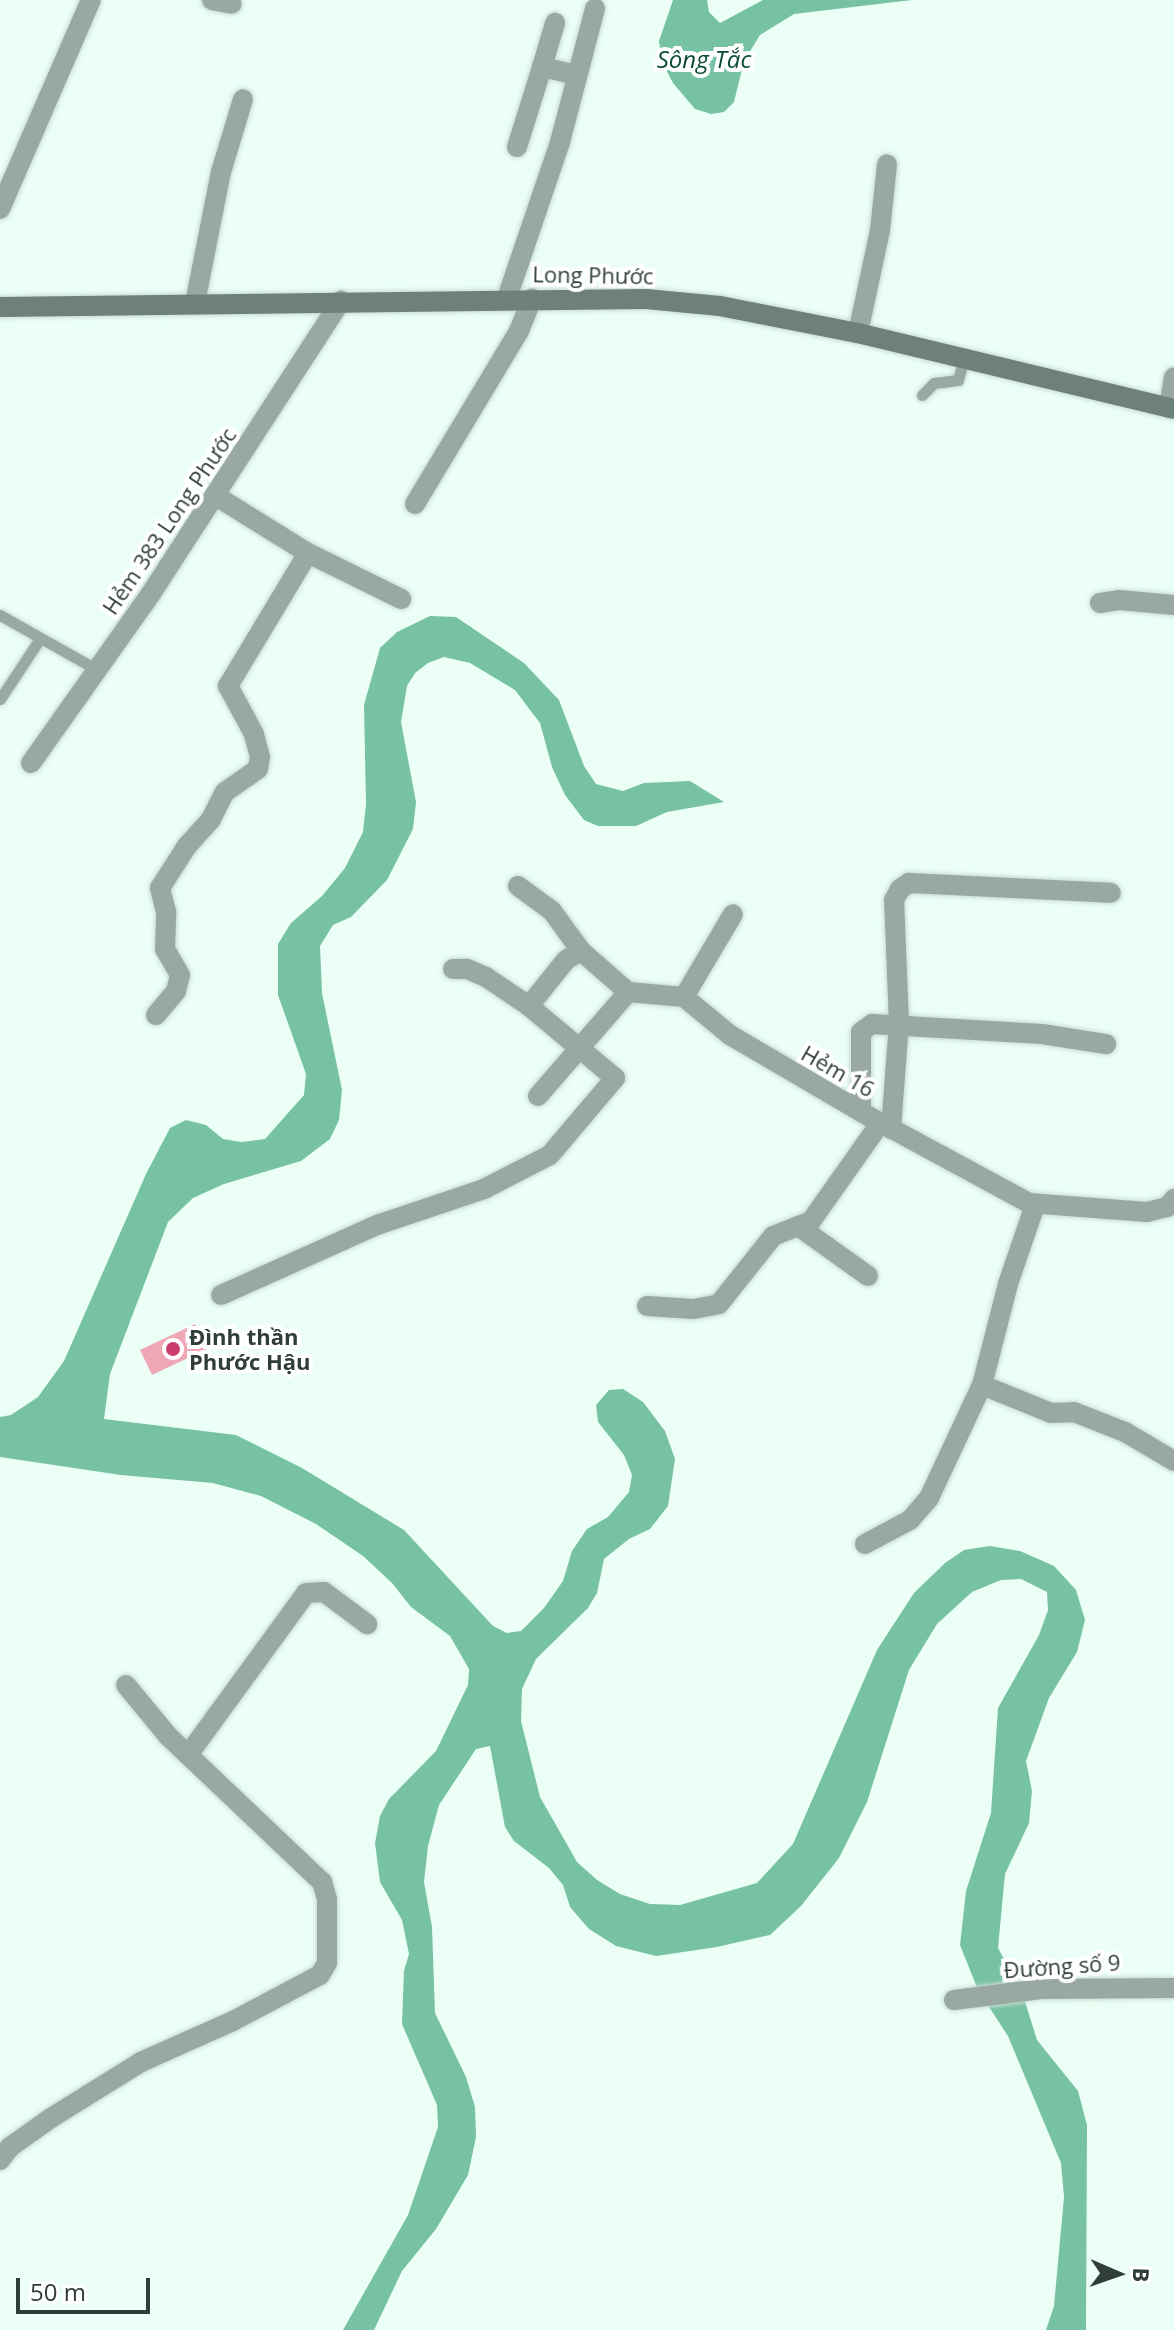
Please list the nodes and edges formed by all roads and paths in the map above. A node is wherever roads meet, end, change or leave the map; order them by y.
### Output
1 (91, 0) edge
2 (595, 9) dead end
3 (555, 23) dead end
4 (542, 67) junction
5 (577, 75) junction
6 (243, 99) dead end
7 (517, 147) dead end
8 (887, 164) dead end
9 (0, 209) edge
10 (507, 298) junction
11 (532, 298) junction
12 (341, 301) junction
13 (195, 303) junction
14 (0, 307) edge
15 (858, 333) junction
16 (964, 357) junction
17 (1174, 377) edge
18 (922, 395) dead end
19 (1172, 408) edge
20 (216, 496) junction
21 (415, 504) dead end
22 (308, 553) junction
23 (401, 599) dead end
24 (1100, 603) dead end
25 (1174, 605) edge
26 (0, 615) edge
27 (39, 640) junction
28 (96, 669) junction
29 (0, 699) edge
30 (31, 763) dead end
31 (518, 886) dead end
32 (1111, 893) dead end
33 (733, 914) dead end
34 (581, 951) junction
35 (453, 969) dead end
36 (628, 992) junction
37 (684, 997) junction
38 (529, 1006) junction
39 (156, 1015) dead end
40 (899, 1023) junction
41 (1106, 1044) dead end
42 (580, 1047) junction
43 (538, 1096) dead end
44 (861, 1112) junction
45 (886, 1126) junction
46 (1174, 1199) edge
47 (1035, 1205) junction
48 (798, 1226) junction
49 (868, 1276) dead end
50 (221, 1295) dead end
51 (647, 1306) dead end
52 (982, 1385) junction
53 (1174, 1461) edge
54 (865, 1544) dead end
55 (367, 1624) dead end
56 (126, 1685) dead end
57 (188, 1755) junction
58 (1174, 1988) edge
59 (963, 1999) dead end
60 (0, 2160) edge

1 - 9 street
2 - 5 street
3 - 4 street
4 - 5 street
4 - 7 street
5 - 10 street
6 - 13 street
8 - 15 street
10 - 11 street, Long Phước
10 - 12 street, Long Phước
11 - 15 street, Long Phước
11 - 21 street
12 - 13 street, Long Phước
12 - 20 street, Hẻm 383 Long Phước
13 - 14 street, Long Phước
15 - 16 street, Long Phước
16 - 18 lane
16 - 19 street, Long Phước
17 - 19 street
20 - 22 street
20 - 28 street, Hẻm 383 Long Phước
22 - 23 street
22 - 39 street
24 - 25 street
26 - 27 lane
27 - 28 lane
27 - 29 lane
28 - 30 street, Hẻm 383 Long Phước
31 - 34 street
32 - 40 street
33 - 37 street
34 - 36 street
34 - 38 street
35 - 38 street
36 - 37 street
36 - 42 street
37 - 44 street, Hẻm 16
38 - 42 street
40 - 41 street
40 - 44 street
40 - 45 street
42 - 43 street
42 - 50 street
44 - 45 street, Hẻm 16
45 - 47 street, Hẻm 16
45 - 48 street
46 - 47 street, Hẻm 16
47 - 52 street
48 - 49 street
48 - 51 street
52 - 53 street
52 - 54 street
55 - 57 street
56 - 57 street
57 - 60 street
58 - 59 street, Đường số 9

